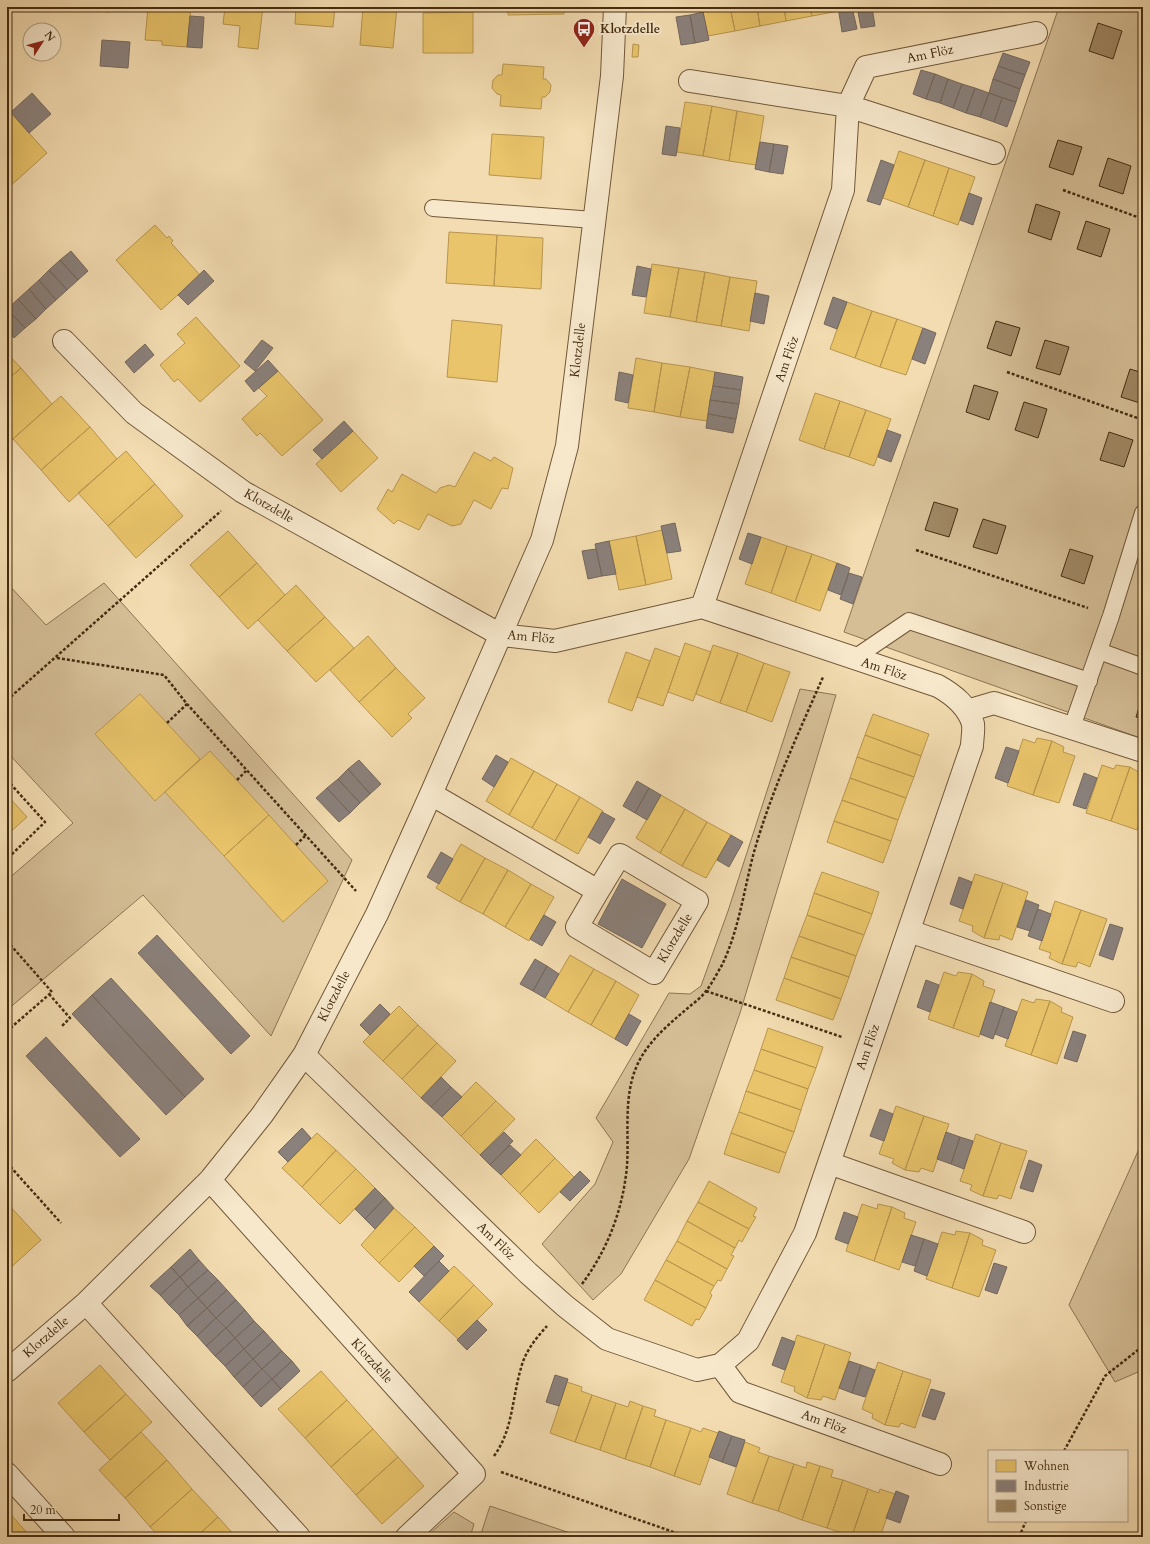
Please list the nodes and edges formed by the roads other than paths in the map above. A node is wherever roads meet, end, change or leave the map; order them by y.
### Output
1 (615, 7) edge
2 (1036, 32) dead end
3 (690, 81) dead end
4 (848, 106) junction
5 (994, 153) dead end
6 (433, 208) dead end
7 (594, 220) junction
8 (64, 341) dead end
9 (1143, 513) edge
10 (702, 607) junction
11 (501, 635) junction
12 (1099, 651) junction
13 (843, 656) junction
14 (1143, 667) edge
15 (1089, 681) junction
16 (967, 711) junction
17 (1072, 727) junction
18 (1143, 750) edge
19 (430, 794) junction
20 (598, 891) junction
21 (909, 931) junction
22 (1113, 1002) dead end
23 (304, 1055) junction
24 (829, 1163) junction
25 (210, 1180) junction
26 (1024, 1232) dead end
27 (86, 1303) junction
28 (720, 1365) junction
29 (7, 1371) edge
30 (940, 1464) dead end
31 (7, 1474) edge
32 (64, 1537) edge
33 (299, 1537) edge
34 (407, 1537) edge

1 - 7 street, Klotzdelle
2 - 4 street, Am Flöz
3 - 4 street
4 - 5 street
4 - 10 street, Am Flöz
6 - 7 lane
7 - 11 street, Klotzdelle
8 - 11 street, Klotzdelle
9 - 12 lane
10 - 11 street, Am Flöz
10 - 13 street, Am Flöz
11 - 19 street, Klotzdelle
12 - 14 lane
12 - 15 lane
13 - 15 lane
13 - 16 street, Am Flöz
15 - 17 lane
16 - 17 street
16 - 21 street, Am Flöz
17 - 18 street
19 - 20 street
19 - 23 street, Klotzdelle
20 - 20 street, Klotzdelle
21 - 22 street
21 - 24 street, Am Flöz
23 - 25 street, Klotzdelle
23 - 28 street, Am Flöz
24 - 26 street
24 - 28 street, Am Flöz
25 - 27 street, Klotzdelle
25 - 34 street, Klotzdelle
27 - 29 street, Klotzdelle
27 - 33 street
28 - 30 street, Am Flöz
31 - 32 street

